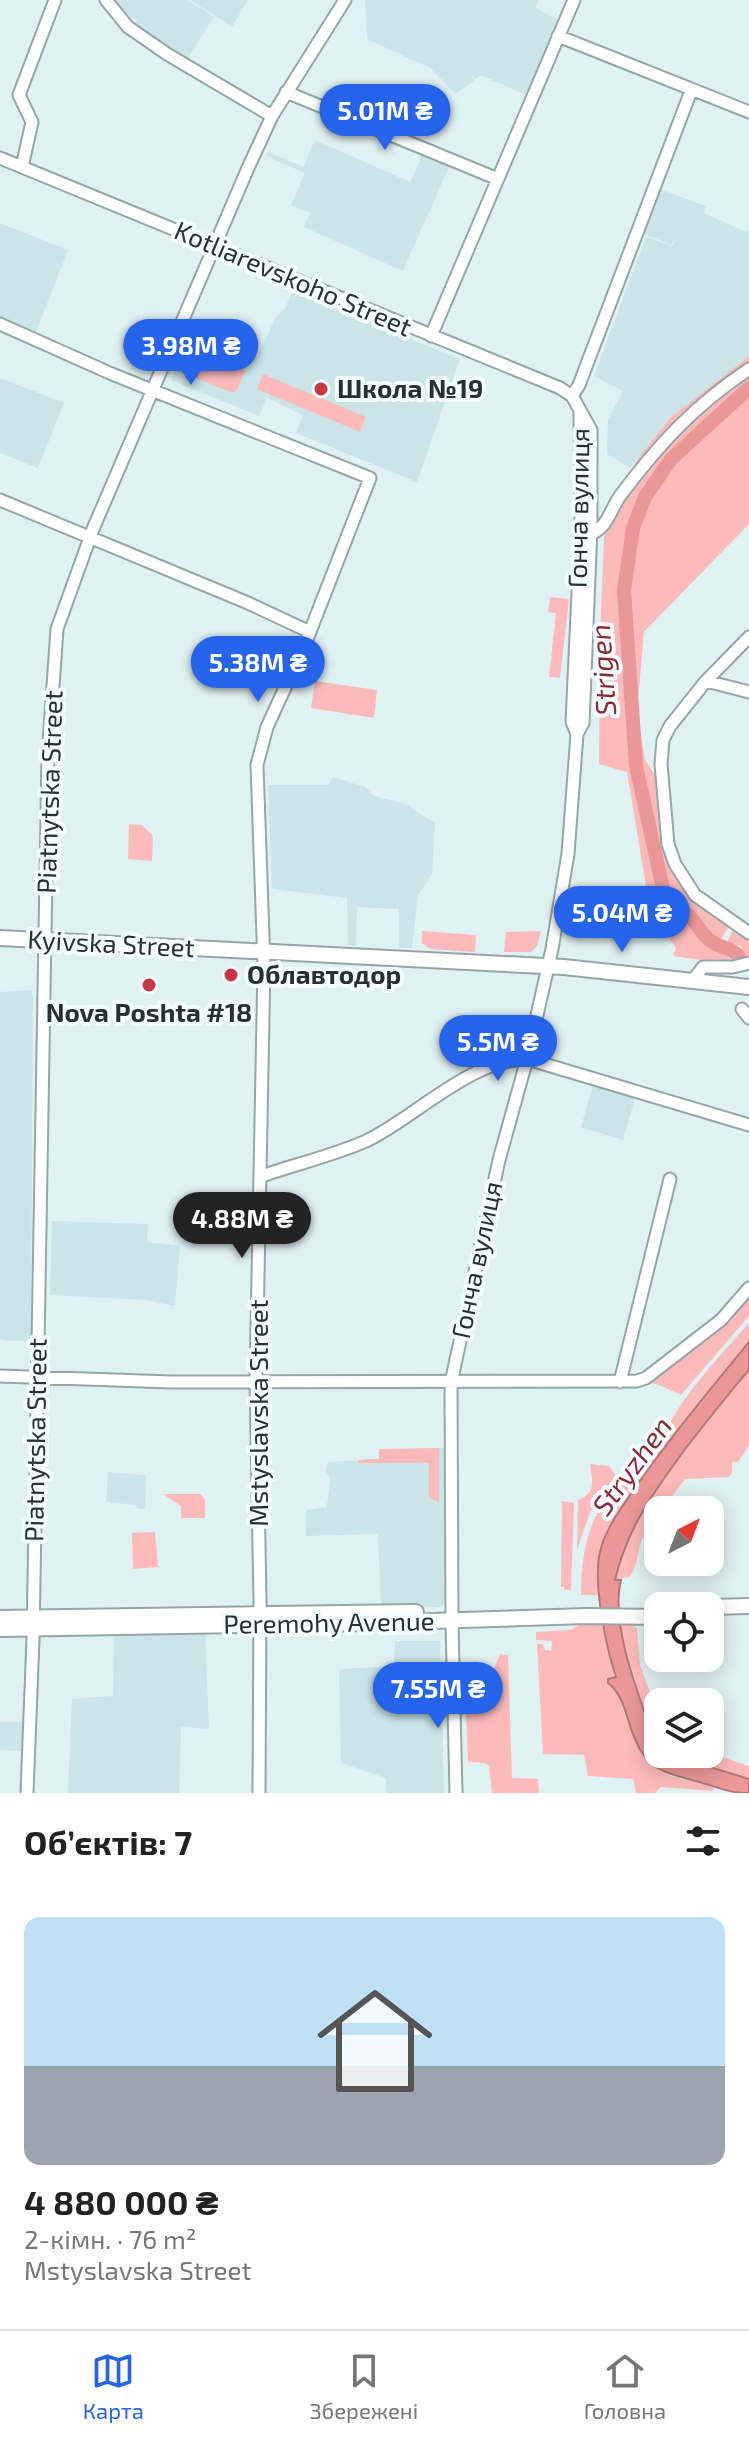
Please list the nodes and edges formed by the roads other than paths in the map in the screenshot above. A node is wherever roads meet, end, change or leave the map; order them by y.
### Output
1 (55, 0) edge
2 (106, 0) edge
3 (345, 0) edge
4 (574, 0) edge
5 (558, 36) junction
6 (691, 91) junction
7 (286, 92) junction
8 (749, 112) edge
9 (272, 116) junction
10 (0, 158) edge
11 (22, 167) junction
12 (498, 179) junction
13 (213, 245) junction
14 (0, 324) edge
15 (431, 336) junction
16 (749, 369) edge
17 (152, 389) junction
18 (572, 396) junction
19 (580, 409) junction
20 (0, 500) edge
21 (591, 534) junction
22 (90, 538) junction
23 (310, 632) junction
24 (749, 637) edge
25 (706, 681) junction
26 (749, 692) edge
27 (577, 734) junction
28 (749, 933) edge
29 (0, 938) edge
30 (46, 939) junction
31 (263, 951) junction
32 (749, 963) edge
33 (548, 966) junction
34 (693, 980) junction
35 (749, 987) edge
36 (527, 1059) junction
37 (749, 1125) edge
38 (262, 1176) junction
39 (670, 1179) dead end
40 (749, 1288) edge
41 (0, 1376) edge
42 (37, 1376) junction
43 (256, 1380) junction
44 (620, 1382) junction
45 (451, 1383) junction
46 (749, 1606) edge
47 (724, 1607) edge
48 (644, 1610) edge
49 (631, 1612) junction
50 (644, 1614) edge
51 (452, 1616) junction
52 (724, 1616) edge
53 (749, 1616) edge
54 (0, 1618) edge
55 (260, 1620) junction
56 (32, 1623) junction
57 (0, 1629) edge
58 (27, 1793) edge
59 (259, 1793) edge
60 (456, 1793) edge

1 - 11 street
2 - 9 street
3 - 7 street, Piatnytska Street
4 - 5 street
5 - 6 street
5 - 12 street
6 - 8 street
6 - 18 street
7 - 9 street, Piatnytska Street
7 - 12 street
9 - 13 street, Piatnytska Street
10 - 11 street, Kotliarevskoho Street
11 - 13 street, Kotliarevskoho Street
12 - 15 street
13 - 15 street, Kotliarevskoho Street
13 - 17 street, Piatnytska Street
14 - 17 street
15 - 18 street, Kotliarevskoho Street
16 - 21 street, Гонча вулиця
17 - 22 street, Piatnytska Street
17 - 23 street, Mstyslavska Street
18 - 19 street
19 - 21 street, Гонча вулиця
19 - 27 street, Гонча вулиця
20 - 22 street
21 - 27 street, Гонча вулиця
22 - 23 street
22 - 30 street, Piatnytska Street
23 - 31 street, Mstyslavska Street
24 - 25 street
25 - 26 street
25 - 28 street
27 - 33 street, Гонча вулиця
29 - 30 main road, Kyivska Street
30 - 31 main road, Kyivska Street
30 - 42 street, Piatnytska Street
31 - 33 main road, Kyivska Street
31 - 38 street, Mstyslavska Street
32 - 34 street
33 - 34 main road, Kyivska Street
33 - 36 street, Гонча вулиця
34 - 35 main road, Kyivska Street
36 - 37 street
36 - 38 street
36 - 45 street, Гонча вулиця
38 - 43 street, Mstyslavska Street
39 - 44 street
40 - 44 street
41 - 42 street
42 - 43 street
42 - 56 street, Piatnytska Street
43 - 45 street
43 - 55 street, Mstyslavska Street
44 - 45 street
45 - 51 street, Гонча вулиця
46 - 47 main road
48 - 49 main road, Peremohy Avenue
49 - 50 main road, Peremohy Avenue
49 - 51 main road, Peremohy Avenue
51 - 55 main road, Peremohy Avenue
51 - 60 street, Гонча вулиця
52 - 53 main road
54 - 56 main road, Peremohy Avenue
55 - 56 main road, Peremohy Avenue
55 - 59 street, Mstyslavska Street
56 - 57 main road, Peremohy Avenue
56 - 58 street, Piatnytska Street

